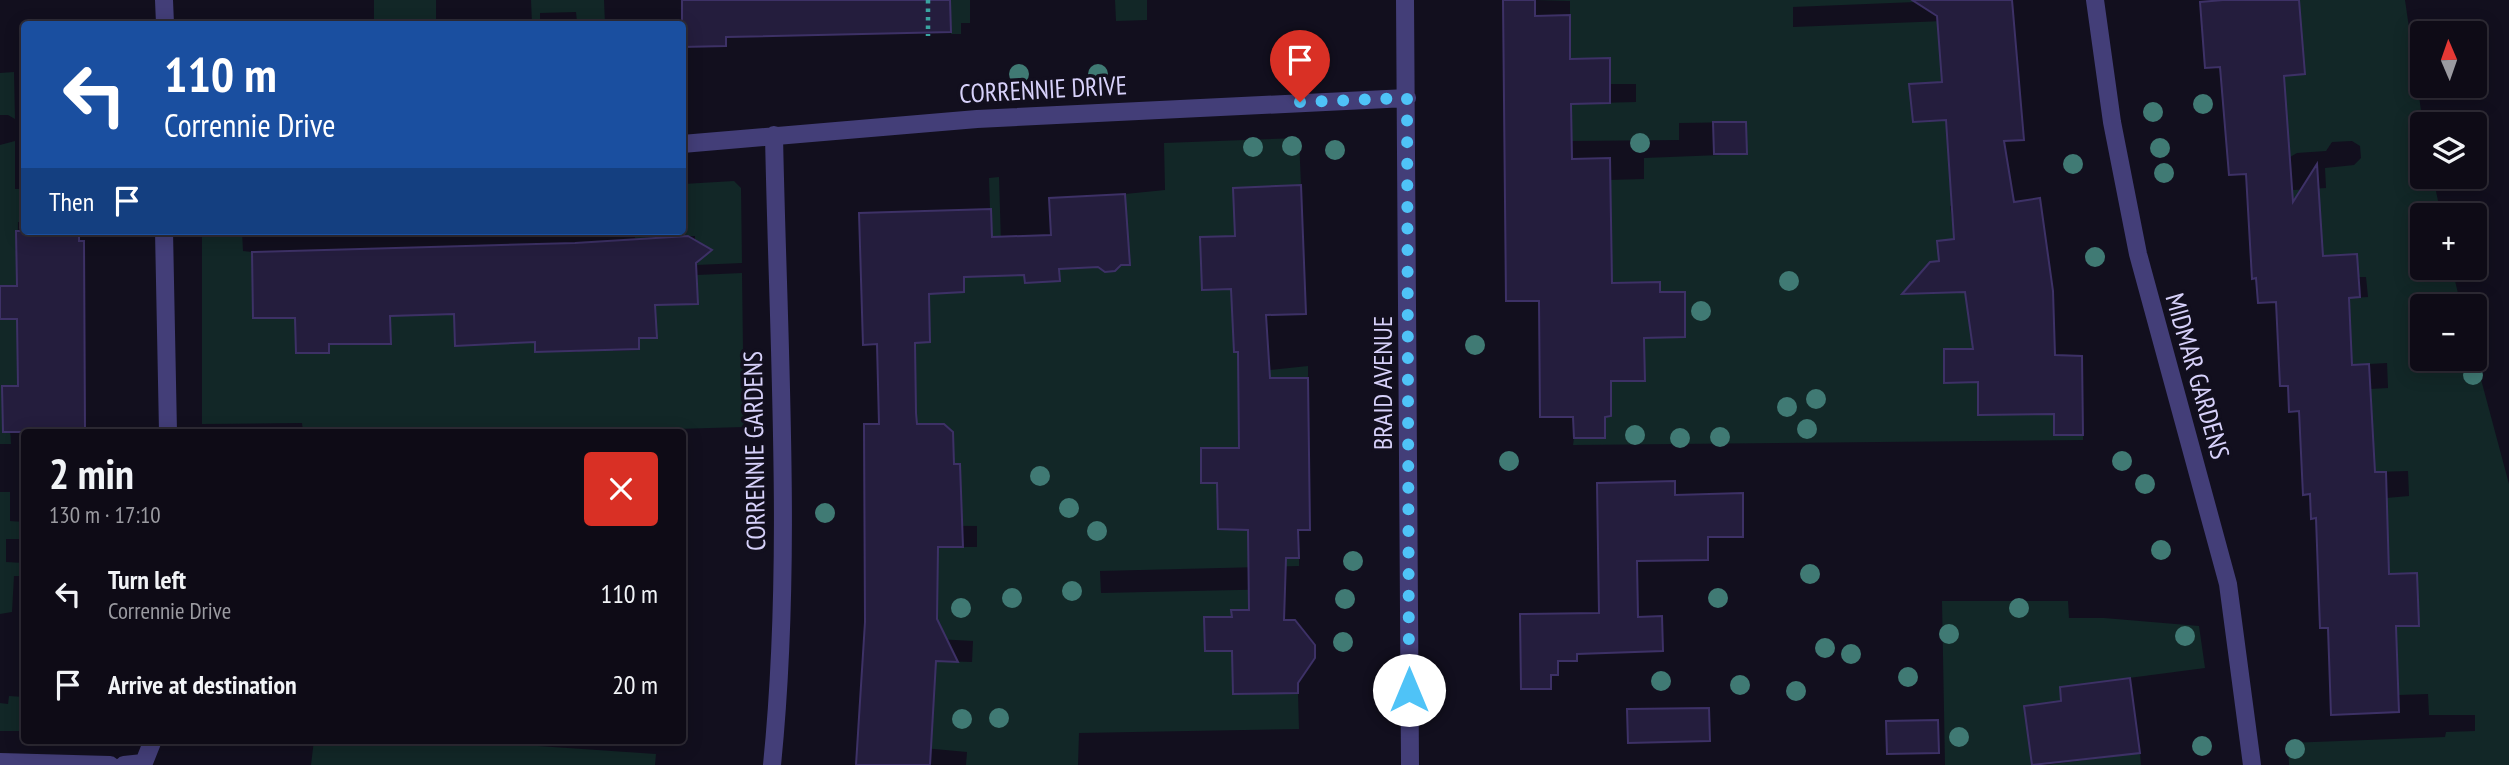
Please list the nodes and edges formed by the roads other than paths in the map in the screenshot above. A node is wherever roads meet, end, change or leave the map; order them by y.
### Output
1 (164, 0) edge
2 (1405, 0) edge
3 (2095, 0) edge
4 (165, 21) edge
5 (1407, 98) junction
6 (774, 135) junction
7 (686, 144) edge
8 (164, 235) edge
9 (167, 429) edge
10 (151, 744) edge
11 (0, 762) edge
12 (143, 764) edge
13 (110, 765) edge
14 (124, 765) edge
15 (772, 765) edge
16 (1410, 765) edge
17 (2252, 765) edge

1 - 4 street
2 - 5 street, BRAID AVENUE
3 - 17 street, MIDMAR GARDENS
5 - 6 street, CORRENNIE DRIVE
5 - 16 street, BRAID AVENUE
6 - 7 street, CORRENNIE DRIVE
6 - 15 street, CORRENNIE GARDENS
8 - 9 street
10 - 12 street
11 - 13 street
12 - 14 street

